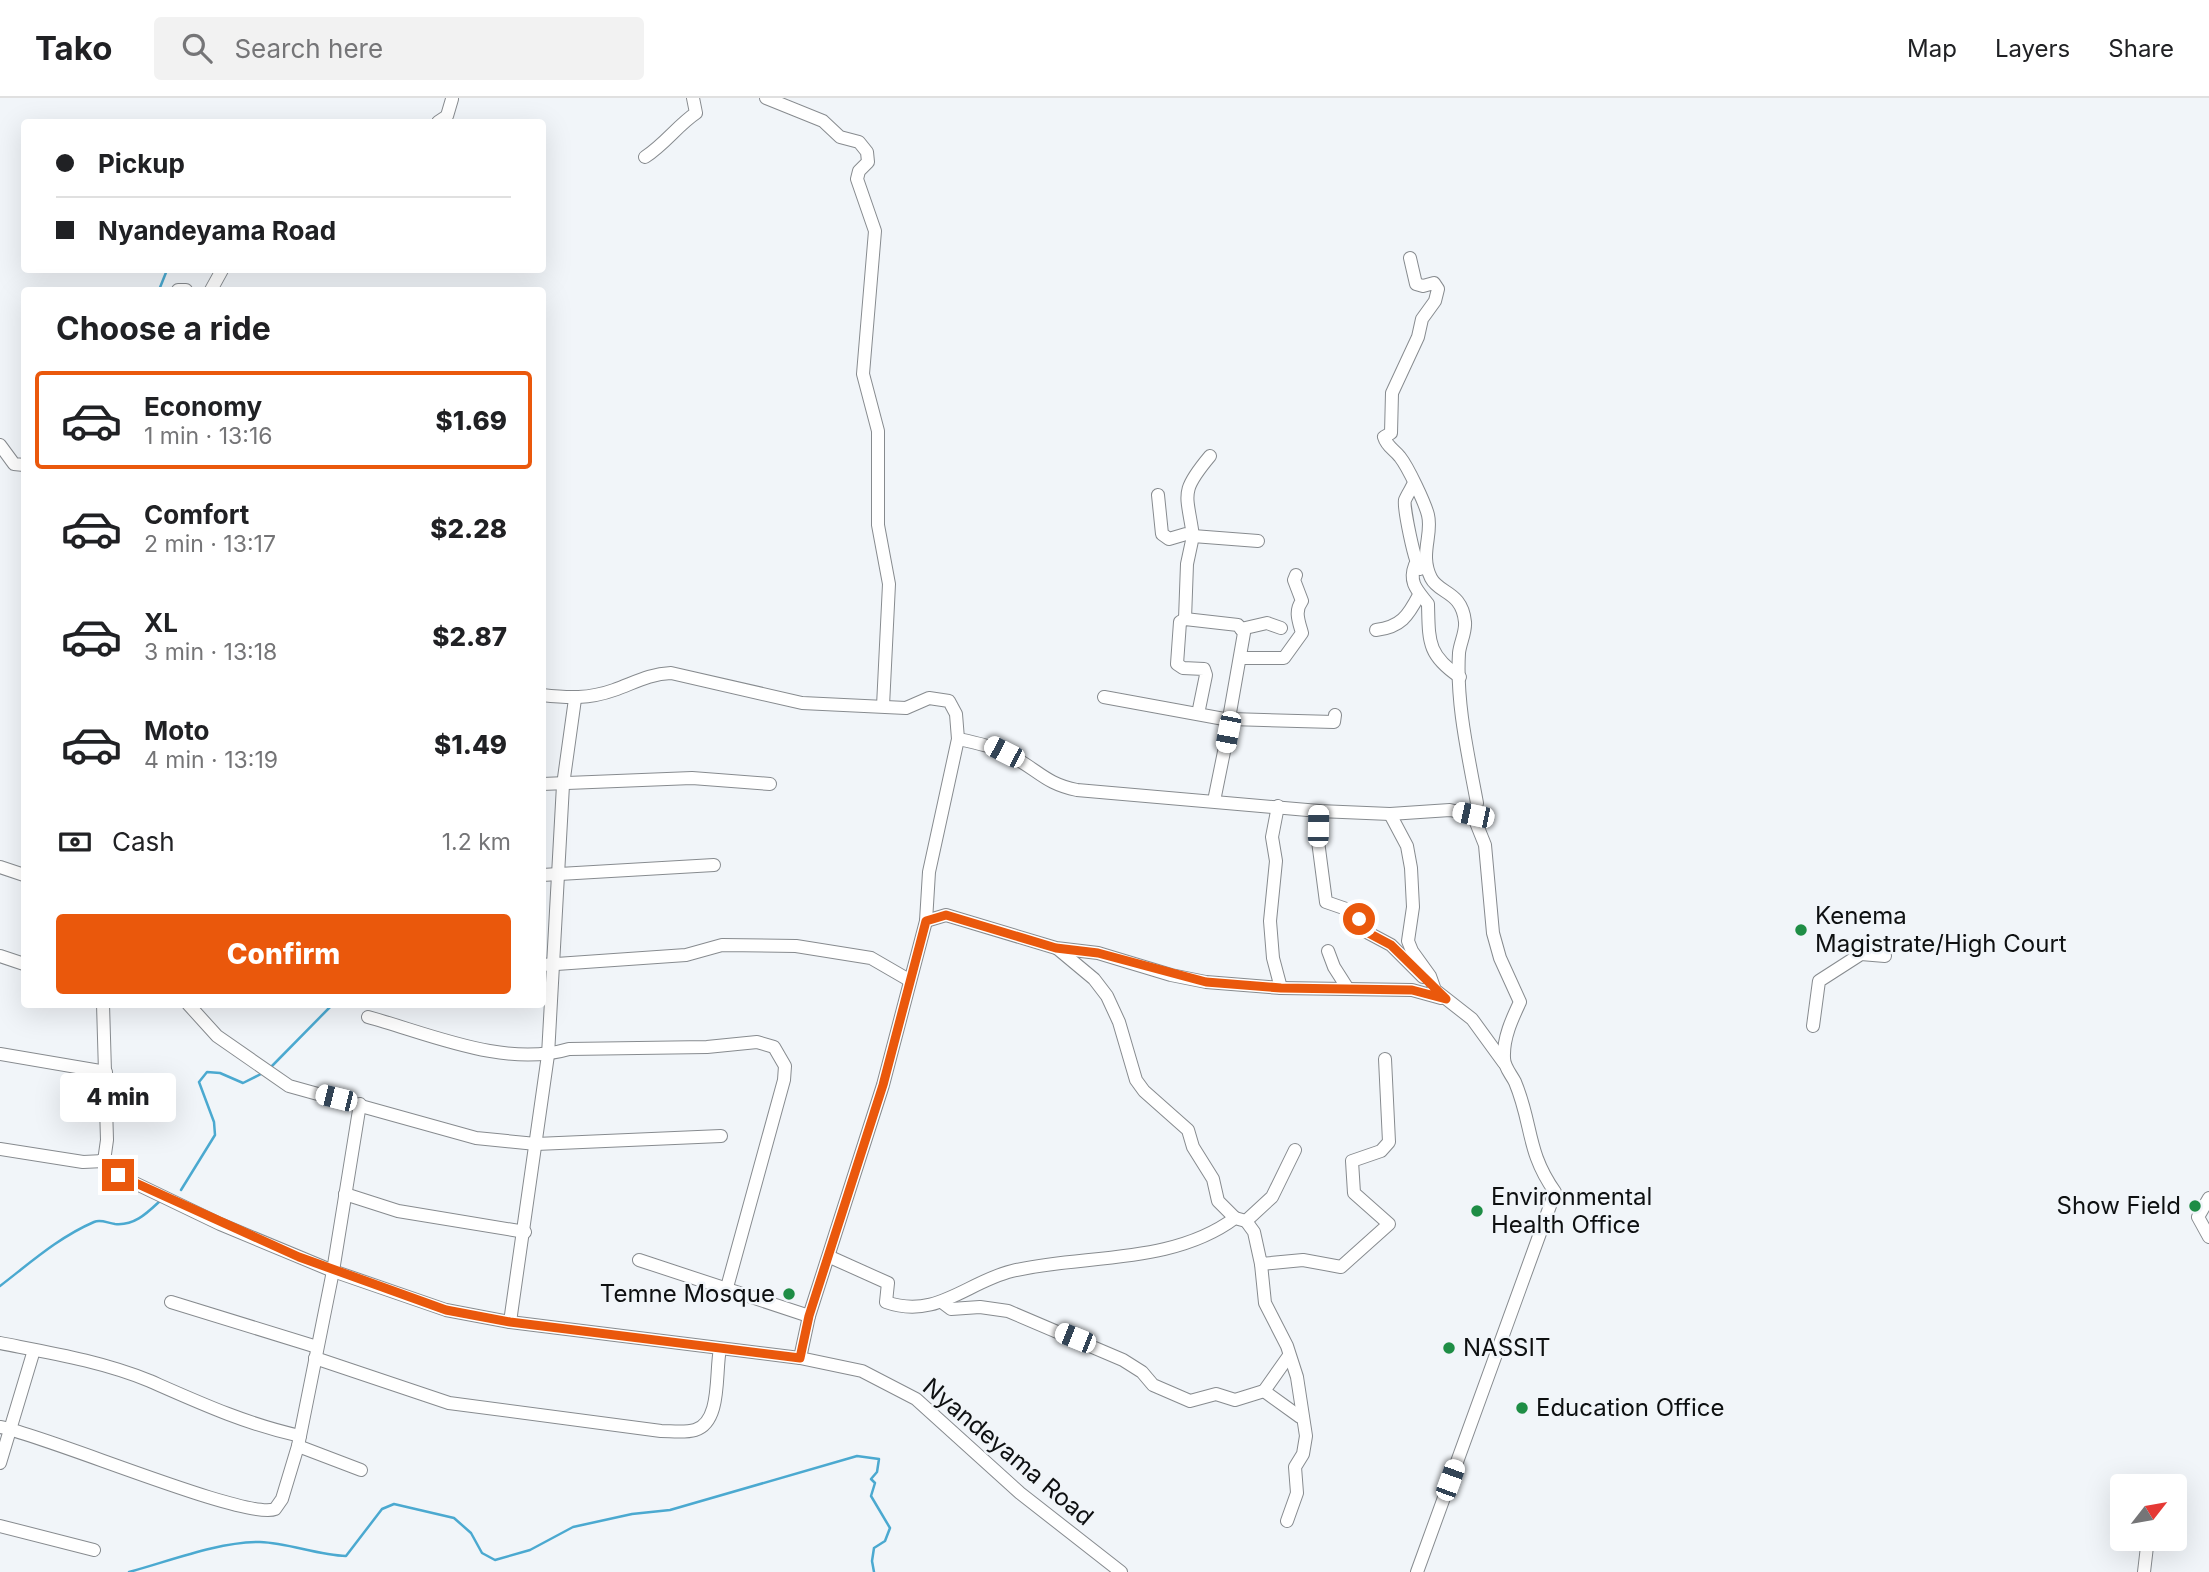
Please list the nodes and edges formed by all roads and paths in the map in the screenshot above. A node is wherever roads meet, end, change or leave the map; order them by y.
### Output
1 (693, 98) edge
2 (766, 98) edge
3 (452, 99) edge
4 (442, 119) edge
5 (645, 157) dead end
6 (1410, 258) dead end
7 (0, 445) edge
8 (1210, 456) dead end
9 (21, 465) edge
10 (1413, 485) junction
11 (1158, 495) dead end
12 (1193, 536) junction
13 (1258, 541) dead end
14 (1415, 565) junction
15 (1429, 574) junction
16 (1296, 575) dead end
17 (1419, 595) junction
18 (1185, 619) junction
19 (1281, 628) dead end
20 (1241, 629) junction
21 (1376, 630) dead end
22 (1240, 658) junction
23 (1460, 677) junction
24 (546, 695) edge
25 (1104, 697) dead end
26 (575, 699) junction
27 (883, 706) junction
28 (1198, 714) junction
29 (1335, 715) dead end
30 (1229, 721) junction
31 (958, 739) junction
32 (546, 784) edge
33 (770, 784) dead end
34 (563, 785) junction
35 (1214, 801) junction
36 (1278, 806) junction
37 (1319, 811) junction
38 (1390, 814) junction
39 (1473, 815) junction
40 (714, 865) dead end
41 (0, 867) edge
42 (21, 874) edge
43 (558, 874) junction
44 (546, 875) edge
45 (926, 921) junction
46 (1056, 948) junction
47 (1328, 951) dead end
48 (0, 956) edge
49 (1885, 956) dead end
50 (21, 963) edge
51 (547, 965) edge
52 (1335, 970) junction
53 (909, 980) junction
54 (1281, 988) junction
55 (1329, 989) junction
56 (1348, 989) junction
57 (1435, 990) junction
58 (1446, 999) junction
59 (103, 1008) edge
60 (192, 1008) edge
61 (369, 1017) dead end
62 (1813, 1026) dead end
63 (0, 1054) edge
64 (548, 1055) junction
65 (1385, 1059) dead end
66 (1504, 1063) junction
67 (106, 1072) junction
68 (360, 1104) junction
69 (721, 1136) dead end
70 (536, 1144) junction
71 (0, 1149) edge
72 (1295, 1150) dead end
73 (104, 1161) junction
74 (345, 1194) junction
75 (2209, 1198) edge
76 (1240, 1220) junction
77 (525, 1232) junction
78 (2209, 1237) edge
79 (830, 1257) junction
80 (639, 1260) dead end
81 (1261, 1264) junction
82 (333, 1270) junction
83 (726, 1291) junction
84 (171, 1302) dead end
85 (943, 1303) junction
86 (809, 1316) junction
87 (510, 1322) junction
88 (0, 1343) edge
89 (720, 1349) junction
90 (34, 1350) junction
91 (316, 1353) junction
92 (1288, 1356) junction
93 (800, 1358) junction
94 (1264, 1391) junction
95 (1300, 1417) junction
96 (6, 1428) edge
97 (299, 1441) junction
98 (0, 1463) edge
99 (361, 1470) dead end
100 (1287, 1521) dead end
101 (0, 1526) edge
102 (94, 1550) dead end
103 (2146, 1551) edge
104 (1121, 1572) edge
105 (1418, 1572) edge
106 (2144, 1572) edge

1 - 5 street
2 - 27 street
3 - 4 street
6 - 10 street
7 - 9 street
8 - 12 street
10 - 14 street
10 - 15 street
11 - 12 street
12 - 13 street
12 - 18 street
14 - 15 street
14 - 17 street
15 - 23 street
16 - 22 street
17 - 21 street
17 - 23 street
18 - 20 street
18 - 28 street
19 - 20 street
20 - 22 street
22 - 30 street
23 - 39 street
24 - 26 street
25 - 28 street
26 - 27 street
26 - 34 street
27 - 31 street
28 - 30 street
29 - 30 street
30 - 35 street
31 - 35 street
31 - 45 street
32 - 34 street
33 - 34 street
34 - 43 street
35 - 36 street
36 - 37 street
36 - 54 street
37 - 38 street
37 - 57 street
38 - 39 street
38 - 57 street
39 - 66 street
40 - 43 street
41 - 42 street
43 - 44 street
43 - 51 street
45 - 46 street
45 - 53 street
46 - 54 street
46 - 76 street
47 - 52 street
48 - 50 street
49 - 62 street
51 - 53 street
51 - 64 street
52 - 55 street
52 - 56 street
53 - 79 street
54 - 55 street
55 - 56 street
56 - 58 street
57 - 58 street
58 - 66 street
59 - 67 street
60 - 68 street
61 - 64 street
63 - 67 street
64 - 70 street
64 - 83 street
65 - 81 street
66 - 105 street
67 - 73 street
68 - 70 street
68 - 74 street
69 - 70 street
70 - 77 street
71 - 73 street
72 - 76 street
73 - 82 street, Nyandeyama Road
74 - 77 street
74 - 82 street
75 - 78 street
76 - 81 street
76 - 85 street
77 - 87 street
79 - 85 street
79 - 86 street
80 - 83 street
81 - 92 street
82 - 87 street, Nyandeyama Road
82 - 91 street
83 - 86 street
84 - 91 street
85 - 94 street
86 - 93 street
87 - 89 street, Nyandeyama Road
88 - 90 street
89 - 91 street
89 - 93 street, Nyandeyama Road
90 - 96 street
90 - 97 street
91 - 97 street
92 - 94 street
92 - 95 street
93 - 104 street, Nyandeyama Road
94 - 95 street
95 - 100 street
96 - 97 street
96 - 98 street
97 - 99 street
101 - 102 street
103 - 106 street

